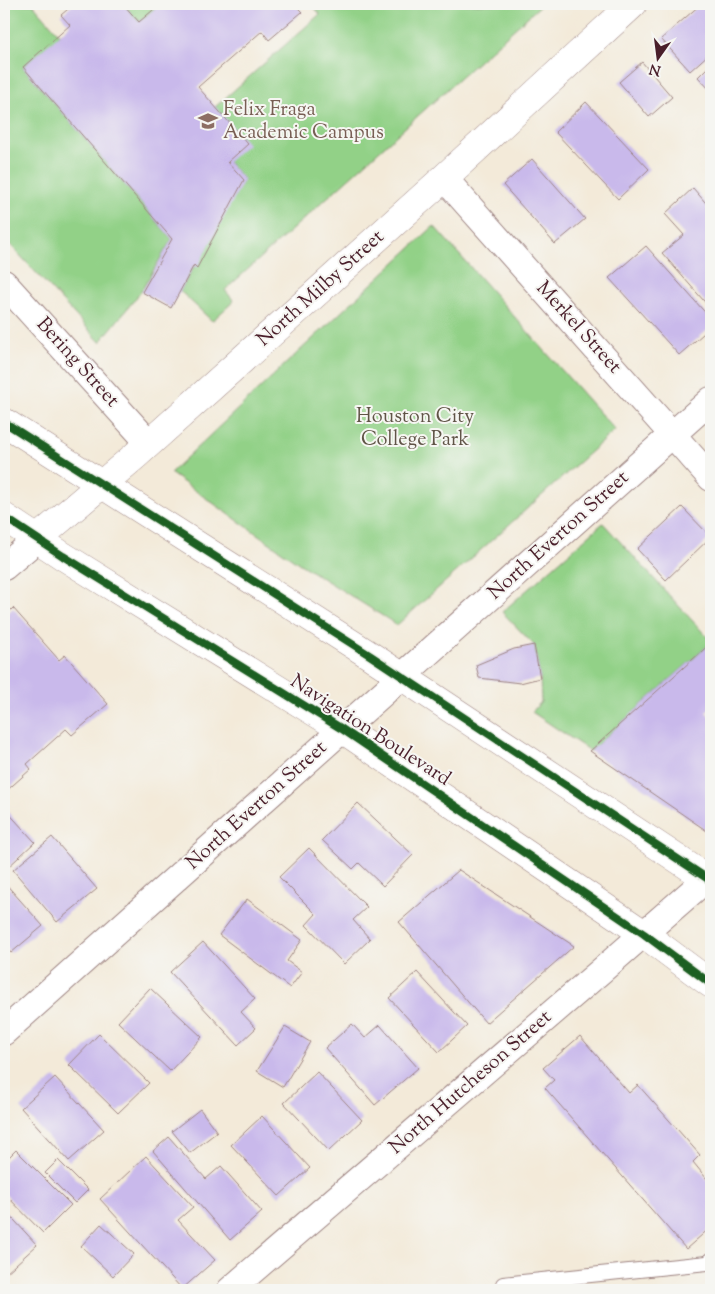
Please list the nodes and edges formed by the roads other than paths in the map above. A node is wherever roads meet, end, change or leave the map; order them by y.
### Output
1 (633, 4) edge
2 (444, 178) junction
3 (4, 283) edge
4 (711, 400) edge
5 (4, 422) edge
6 (672, 435) junction
7 (149, 442) junction
8 (711, 478) edge
9 (103, 484) junction
10 (4, 517) edge
11 (37, 539) junction
12 (4, 567) edge
13 (402, 676) junction
14 (342, 729) junction
15 (710, 878) edge
16 (644, 934) junction
17 (711, 984) edge
18 (4, 1032) edge
19 (711, 1260) edge
20 (503, 1284) dead end
21 (230, 1290) edge

1 - 2 main road, North Milby Street
2 - 6 street, Merkel Street
2 - 7 main road, North Milby Street
3 - 7 street, Bering Street
4 - 6 street, North Everton Street
5 - 9 main road
6 - 8 street, Merkel Street
6 - 13 street, North Everton Street
7 - 9 main road, North Milby Street
9 - 11 main road, North Milby Street
9 - 13 main road
10 - 11 main road, Navigation Boulevard
11 - 12 street, North Milby Street
11 - 14 main road, Navigation Boulevard
13 - 14 street, North Everton Street
13 - 15 main road
14 - 16 main road, Navigation Boulevard
14 - 18 street, North Everton Street
15 - 16 street, North Hutcheson Street
16 - 17 main road, Navigation Boulevard
16 - 21 street, North Hutcheson Street
19 - 20 lane

